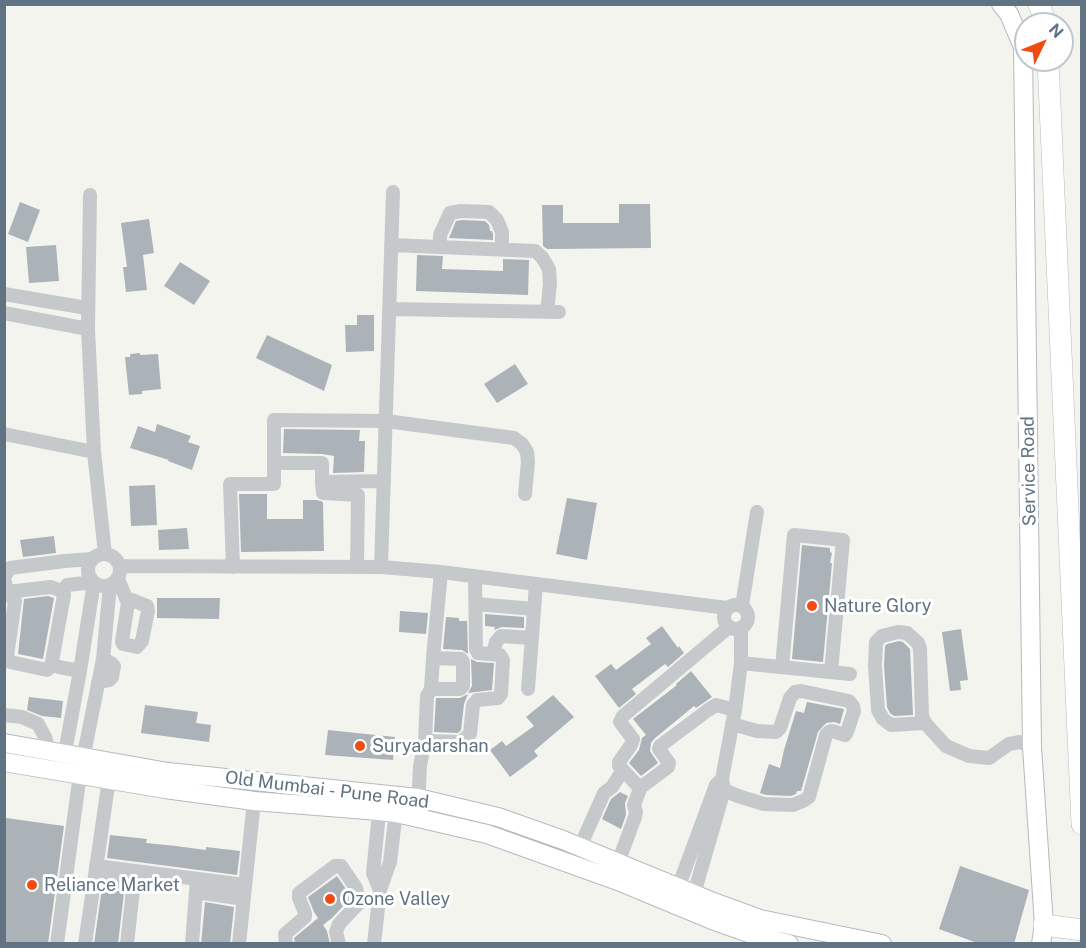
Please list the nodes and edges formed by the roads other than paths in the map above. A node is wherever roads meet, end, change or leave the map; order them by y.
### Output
1 (1001, 4) edge
2 (1049, 72) edge
3 (393, 192) dead end
4 (90, 195) dead end
5 (391, 245) junction
6 (440, 247) junction
7 (502, 249) junction
8 (4, 294) edge
9 (87, 309) junction
10 (389, 309) junction
11 (4, 313) edge
12 (88, 329) junction
13 (386, 421) junction
14 (4, 434) edge
15 (94, 452) junction
16 (274, 463) junction
17 (384, 481) junction
18 (322, 482) junction
19 (525, 494) dead end
20 (757, 512) dead end
21 (98, 556) junction
22 (232, 567) junction
23 (357, 567) junction
24 (381, 567) junction
25 (441, 572) junction
26 (475, 576) junction
27 (116, 577) junction
28 (5, 582) edge
29 (94, 582) junction
30 (536, 584) junction
31 (67, 585) dead end
32 (128, 603) dead end
33 (476, 604) junction
34 (742, 606) junction
35 (727, 608) junction
36 (534, 609) junction
37 (735, 627) junction
38 (532, 638) junction
39 (494, 654) junction
40 (432, 658) junction
41 (741, 663) junction
42 (782, 667) junction
43 (58, 670) dead end
44 (831, 672) junction
45 (850, 674) dead end
46 (80, 675) junction
47 (431, 689) junction
48 (528, 689) dead end
49 (4, 715) edge
50 (734, 717) junction
51 (925, 723) junction
52 (425, 741) junction
53 (4, 743) edge
54 (1032, 747) junction
55 (58, 758) junction
56 (106, 760) junction
57 (4, 762) edge
58 (82, 765) junction
59 (623, 770) junction
60 (109, 779) junction
61 (723, 784) junction
62 (641, 786) junction
63 (418, 798) junction
64 (254, 801) junction
65 (388, 803) junction
66 (418, 818) junction
67 (1082, 824) edge
68 (580, 847) junction
69 (618, 863) junction
70 (95, 872) junction
71 (135, 878) junction
72 (197, 886) junction
73 (678, 886) junction
74 (244, 892) junction
75 (685, 903) junction
76 (358, 904) junction
77 (378, 907) junction
78 (1082, 918) edge
79 (1081, 930) edge
80 (1043, 934) edge
81 (57, 944) edge
82 (85, 944) edge
83 (127, 944) edge
84 (192, 944) edge
85 (239, 944) edge
86 (286, 944) edge
87 (339, 944) edge
88 (374, 944) edge
89 (789, 944) edge
90 (882, 944) edge
91 (1081, 944) edge

1 - 54 main road, Service Road
2 - 67 highway
3 - 5 street
4 - 9 street
5 - 6 street
5 - 10 street
6 - 7 street
6 - 7 street
7 - 10 street
8 - 9 street
9 - 12 street
10 - 13 street
11 - 12 street
12 - 15 street
13 - 16 street
13 - 17 street
13 - 19 street
14 - 15 street
15 - 21 street
16 - 18 street
16 - 22 street
17 - 18 street
17 - 24 street
18 - 23 street
20 - 34 street
21 - 27 street
21 - 28 street
21 - 29 street
22 - 23 street
22 - 27 street
23 - 24 street
24 - 25 street
25 - 26 street
25 - 40 street
26 - 30 street
26 - 33 street
27 - 29 street
27 - 32 street
27 - 58 street
28 - 28 street
29 - 31 street
29 - 46 street
30 - 35 street
30 - 36 street
33 - 36 street
33 - 39 street
34 - 35 street
34 - 37 street
35 - 37 street
36 - 38 street
37 - 41 street
37 - 59 street
38 - 39 street
38 - 48 street
39 - 52 street
40 - 47 street
40 - 47 street
41 - 42 street
41 - 50 street
42 - 44 street
42 - 44 street
43 - 46 street
44 - 45 street
46 - 55 street
47 - 52 street
49 - 55 street
50 - 61 street
50 - 61 street
50 - 62 street
51 - 51 street
51 - 54 street
52 - 63 street
53 - 55 main road, Old Mumbai - Pune Road
54 - 80 main road, Service Road
55 - 57 main road, Old Mumbai - Pune Road
55 - 58 main road, Old Mumbai - Pune Road
56 - 58 main road, Old Mumbai - Pune Road
56 - 60 street
56 - 65 main road, Old Mumbai - Pune Road
58 - 60 main road, Old Mumbai - Pune Road
58 - 81 street
59 - 62 street
59 - 68 street
60 - 64 main road, Old Mumbai - Pune Road
60 - 70 street
61 - 73 street
61 - 75 street
62 - 69 street
63 - 65 main road, Old Mumbai - Pune Road
63 - 66 street
63 - 68 main road, Old Mumbai - Pune Road
64 - 65 main road, Old Mumbai - Pune Road
64 - 74 street
65 - 66 main road, Old Mumbai - Pune Road
65 - 77 street
66 - 75 main road, Old Mumbai - Pune Road
68 - 69 main road, Old Mumbai - Pune Road
69 - 73 main road, Old Mumbai - Pune Road
70 - 71 street
70 - 82 street
71 - 72 street
71 - 83 street
72 - 74 street
72 - 84 street
73 - 75 main road, Old Mumbai - Pune Road
74 - 85 street
75 - 89 main road, Old Mumbai - Pune Road
75 - 90 main road, Old Mumbai - Pune Road
76 - 77 street
76 - 86 street
76 - 87 street
77 - 88 street
78 - 79 highway
79 - 80 highway
79 - 91 highway

